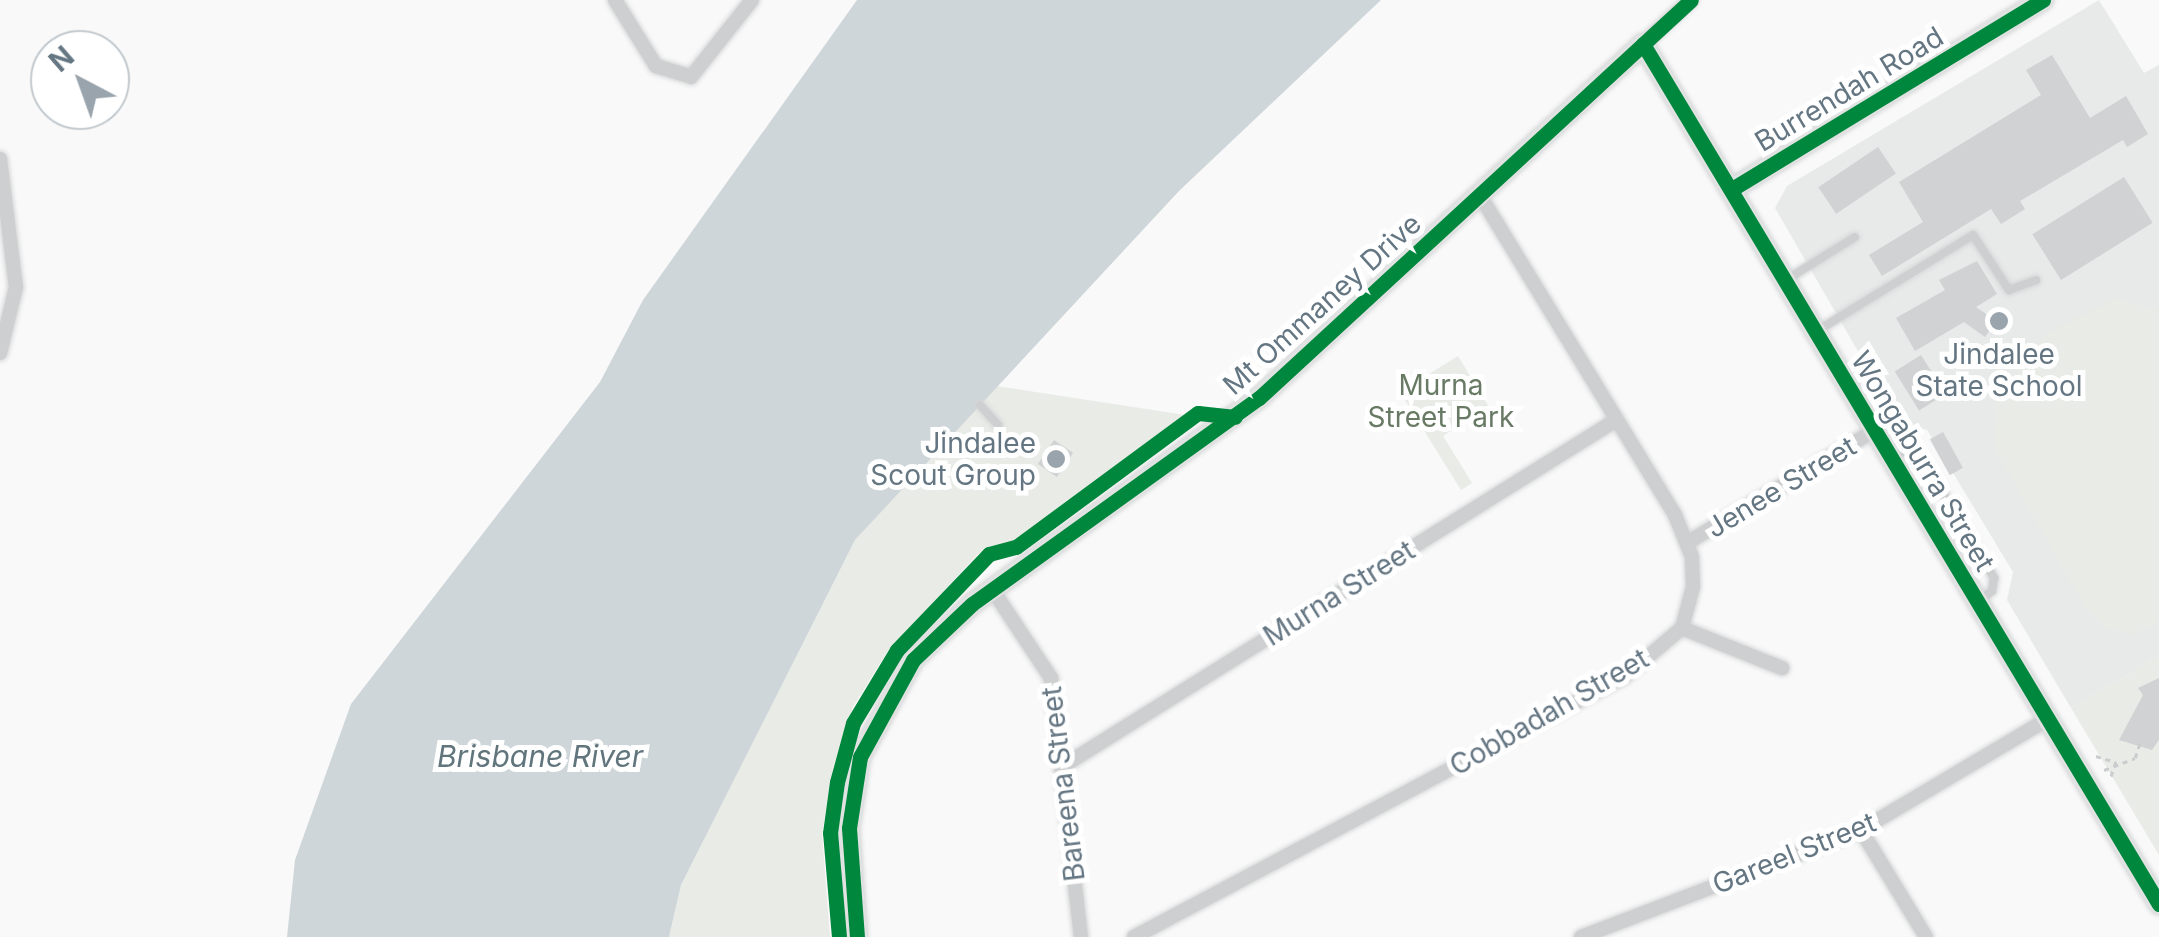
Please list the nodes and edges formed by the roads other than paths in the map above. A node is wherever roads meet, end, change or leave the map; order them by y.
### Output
1 (614, 0) edge
2 (752, 0) edge
3 (1690, 0) edge
4 (2043, 0) edge
5 (1642, 44) junction
6 (0, 159) edge
7 (1732, 189) junction
8 (1480, 195) junction
9 (1855, 238) dead end
10 (1786, 280) junction
11 (2036, 280) dead end
12 (1816, 332) junction
13 (0, 354) edge
14 (980, 404) dead end
15 (1616, 420) junction
16 (998, 425) dead end
17 (1875, 430) junction
18 (1687, 544) junction
19 (992, 589) junction
20 (1682, 628) junction
21 (1782, 668) dead end
22 (2048, 719) junction
23 (1063, 766) junction
24 (1861, 830) junction
25 (2159, 904) edge
26 (857, 937) edge
27 (1081, 937) edge
28 (1134, 937) edge
29 (1582, 937) edge
30 (1926, 937) edge

1 - 2 street
3 - 5 street, Mt Ommaney Drive
4 - 7 street, Burrendah Road
5 - 7 street, Wongaburra Street
5 - 8 street, Mt Ommaney Drive
6 - 13 street
7 - 10 street, Wongaburra Street
8 - 15 street
8 - 19 street, Mt Ommaney Drive
9 - 10 lane
10 - 12 street, Wongaburra Street
11 - 12 lane
12 - 17 street, Wongaburra Street
14 - 16 lane
15 - 18 street
15 - 23 street, Murna Street
17 - 18 street, Jenee Street
17 - 22 street, Wongaburra Street
18 - 20 street
19 - 23 street, Bareena Street
19 - 26 street, Mt Ommaney Drive
20 - 21 street
20 - 28 street, Cobbadah Street
22 - 24 street, Gareel Street
22 - 25 street, Wongaburra Street
23 - 27 street, Bareena Street
24 - 29 street, Gareel Street
24 - 30 street

